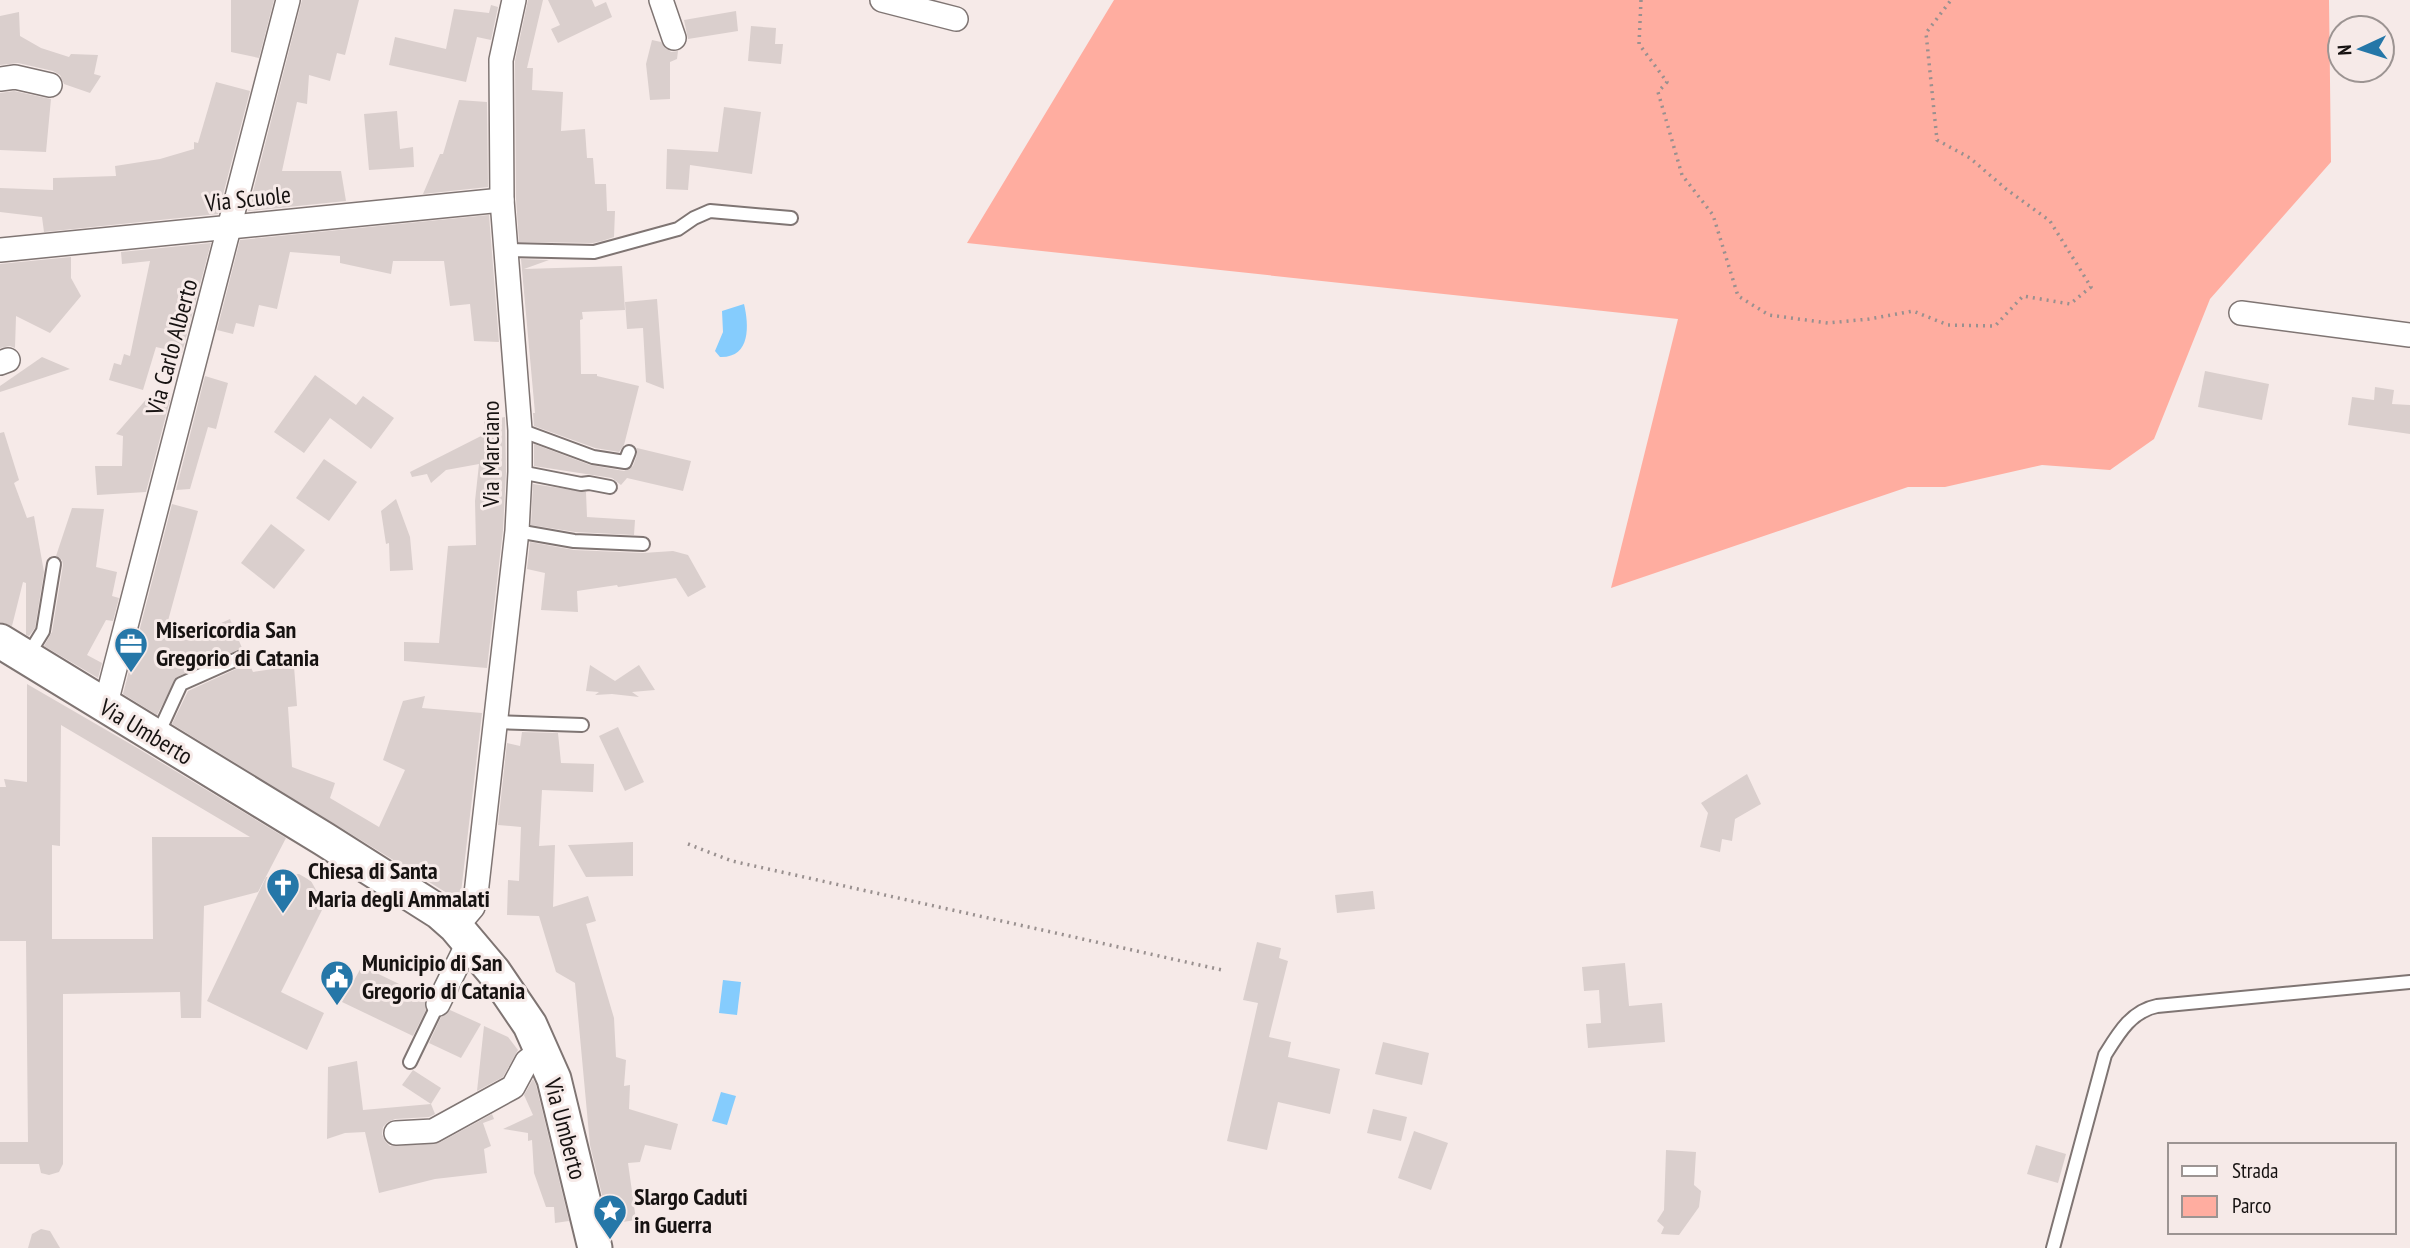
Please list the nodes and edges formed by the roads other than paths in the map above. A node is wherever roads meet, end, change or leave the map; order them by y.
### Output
1 (288, 0) edge
2 (514, 0) edge
3 (661, 0) edge
4 (882, 0) edge
5 (956, 19) dead end
6 (674, 38) dead end
7 (0, 79) edge
8 (50, 85) dead end
9 (502, 200) junction
10 (791, 218) dead end
11 (230, 227) junction
12 (0, 250) edge
13 (505, 250) junction
14 (2241, 313) dead end
15 (2410, 335) edge
16 (520, 430) junction
17 (629, 452) dead end
18 (520, 472) junction
19 (610, 488) dead end
20 (517, 531) junction
21 (643, 544) dead end
22 (54, 564) dead end
23 (13, 649) edge
24 (244, 656) dead end
25 (105, 707) junction
26 (494, 722) junction
27 (582, 724) dead end
28 (157, 738) junction
29 (466, 925) junction
30 (2410, 982) edge
31 (438, 1004) joint
32 (541, 1051) junction
33 (410, 1062) dead end
34 (396, 1133) dead end
35 (596, 1248) edge
36 (2053, 1248) edge

1 - 11 street, Via Carlo Alberto
2 - 9 street, Via Marciano
3 - 6 street
4 - 5 street
7 - 8 street
9 - 11 street, Via Scuole
9 - 13 street, Via Marciano
10 - 13 lane
11 - 12 street, Via Scuole
11 - 25 street, Via Carlo Alberto
13 - 16 street, Via Marciano
14 - 15 street
16 - 17 lane
16 - 18 street, Via Marciano
18 - 19 lane
18 - 20 street, Via Marciano
20 - 21 lane
20 - 26 street, Via Marciano
22 - 23 lane
23 - 25 street, Via Umberto
24 - 28 lane
25 - 28 street, Via Umberto
26 - 27 lane
26 - 29 street, Via Marciano
28 - 29 street, Via Umberto
29 - 31 street, Via Marciano
29 - 32 street, Via Umberto
30 - 36 lane
31 - 33 lane
32 - 34 street
32 - 35 street, Via Umberto

